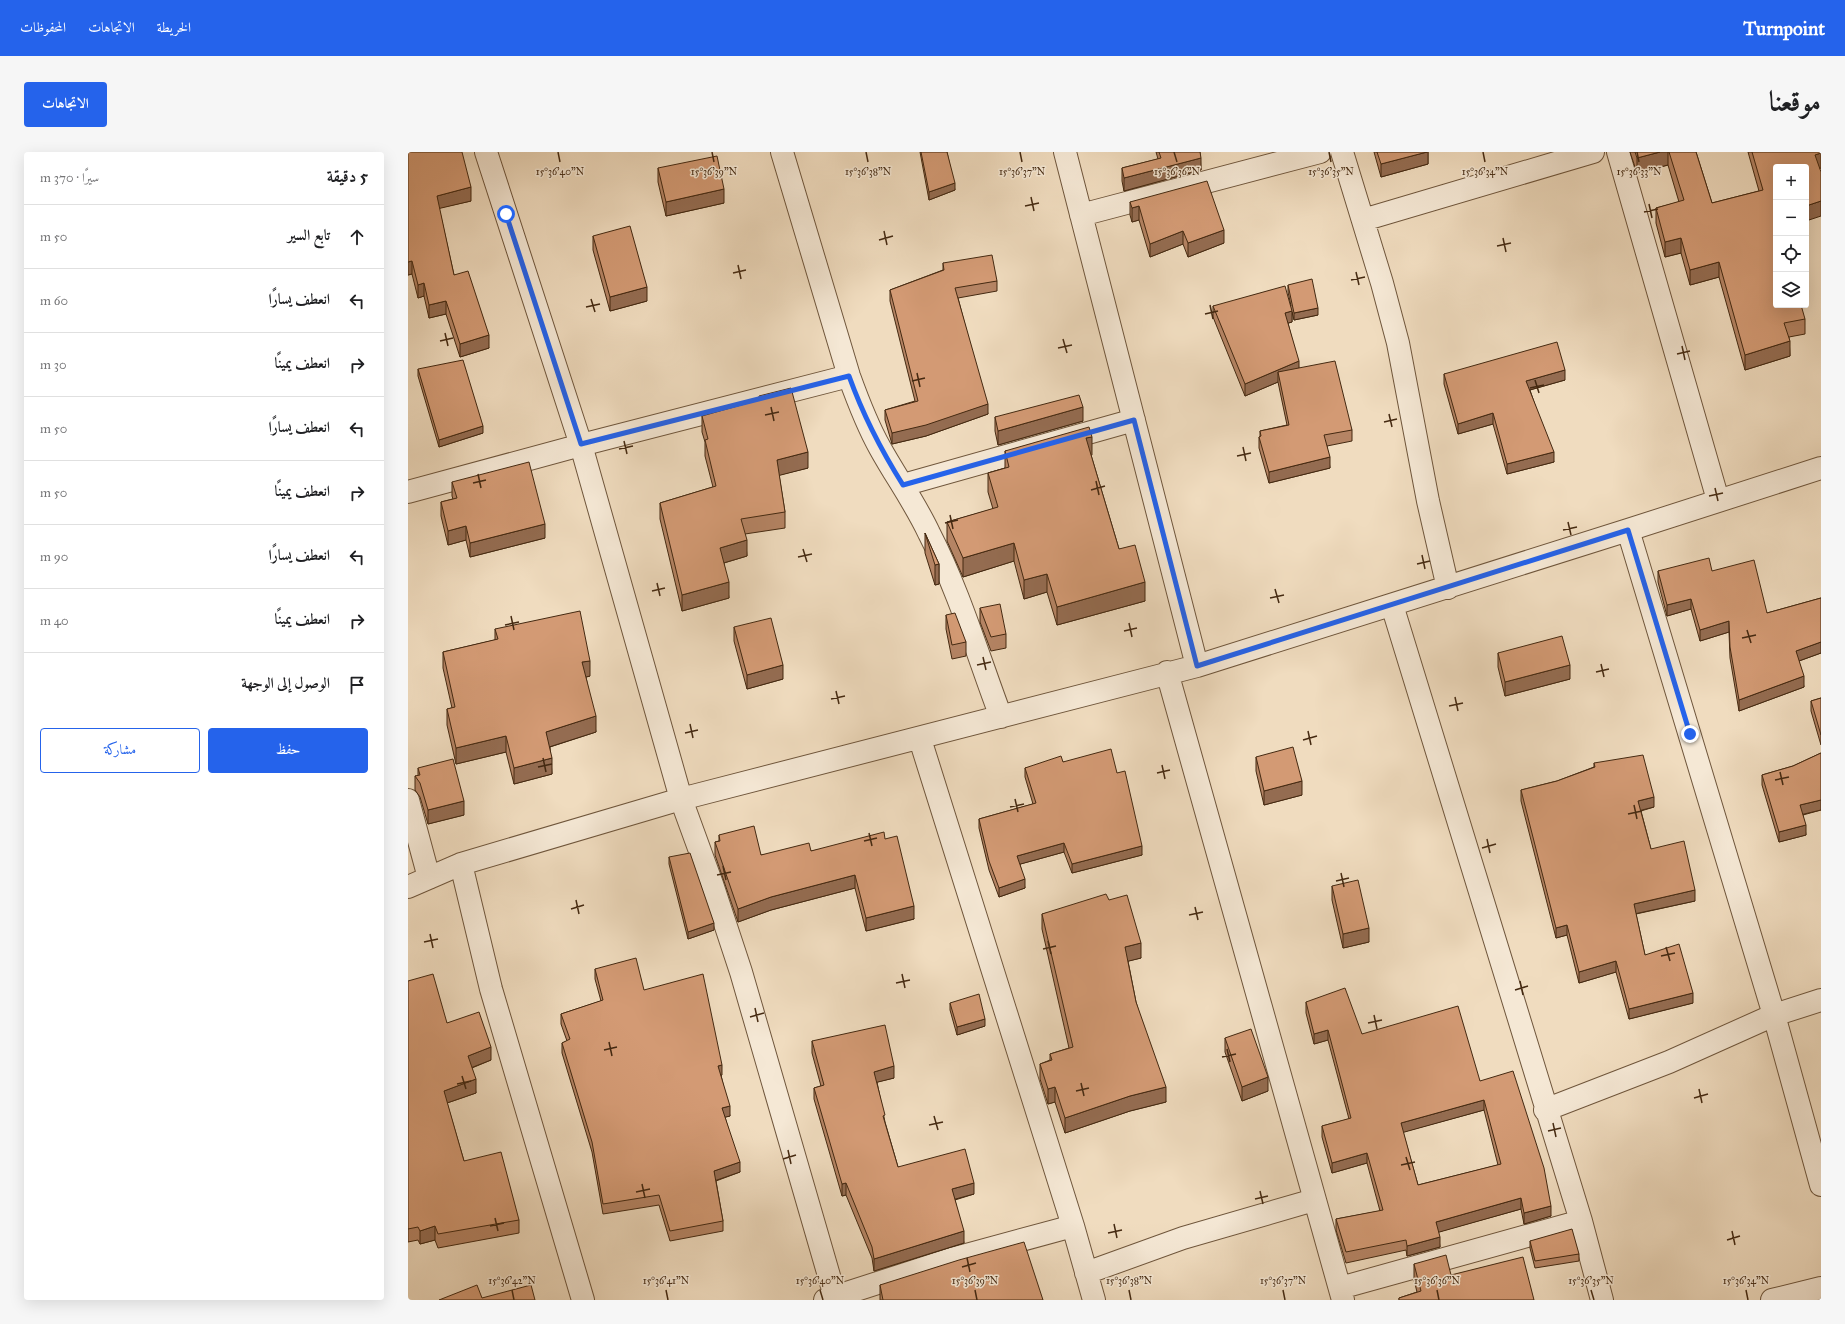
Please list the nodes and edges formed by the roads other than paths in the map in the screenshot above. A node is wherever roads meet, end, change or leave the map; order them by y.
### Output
1 (486, 152) edge
2 (1065, 152) edge
3 (1320, 152) edge
4 (1342, 152) edge
5 (1594, 152) edge
6 (1618, 152) edge
7 (787, 153) edge
8 (1081, 215) junction
9 (1363, 220) junction
10 (849, 376) junction
11 (1134, 420) junction
12 (581, 444) junction
13 (1821, 468) edge
14 (903, 485) junction
15 (408, 492) edge
16 (1718, 500) junction
17 (1628, 530) junction
18 (1448, 588) junction
19 (1392, 606) junction
20 (1197, 666) junction
21 (1167, 672) junction
22 (1001, 717) junction
23 (920, 739) junction
24 (681, 799) junction
25 (408, 800) edge
26 (461, 864) junction
27 (429, 878) junction
28 (408, 888) edge
29 (1821, 1000) edge
30 (1774, 1016) junction
31 (1545, 1110) junction
32 (1821, 1185) edge
33 (1314, 1200) junction
34 (1581, 1221) junction
35 (1073, 1226) junction
36 (1086, 1273) junction
37 (1821, 1288) edge
38 (1341, 1294) edge
39 (832, 1299) edge
40 (583, 1300) edge
41 (1094, 1300) edge
42 (1602, 1300) edge
43 (1772, 1300) edge

1 - 12 street
2 - 8 street
3 - 8 street
4 - 9 street
5 - 9 street
6 - 16 street
7 - 10 street
8 - 11 street
9 - 18 street
10 - 12 street
10 - 14 street
11 - 14 street
11 - 20 street
12 - 15 street
12 - 24 street
13 - 16 street
14 - 22 street
16 - 17 street
17 - 18 street
17 - 30 street
18 - 19 street
19 - 20 street
19 - 31 street
20 - 21 street
21 - 22 street
21 - 33 street
22 - 23 street
23 - 24 street
23 - 35 street
24 - 26 street
24 - 39 street
25 - 27 street
26 - 27 street
26 - 40 street
27 - 28 street
29 - 30 street
30 - 31 street
30 - 32 street
31 - 34 street
33 - 36 street
33 - 38 street
34 - 38 street
34 - 42 street
35 - 36 street
35 - 39 street
36 - 41 street
37 - 43 street

